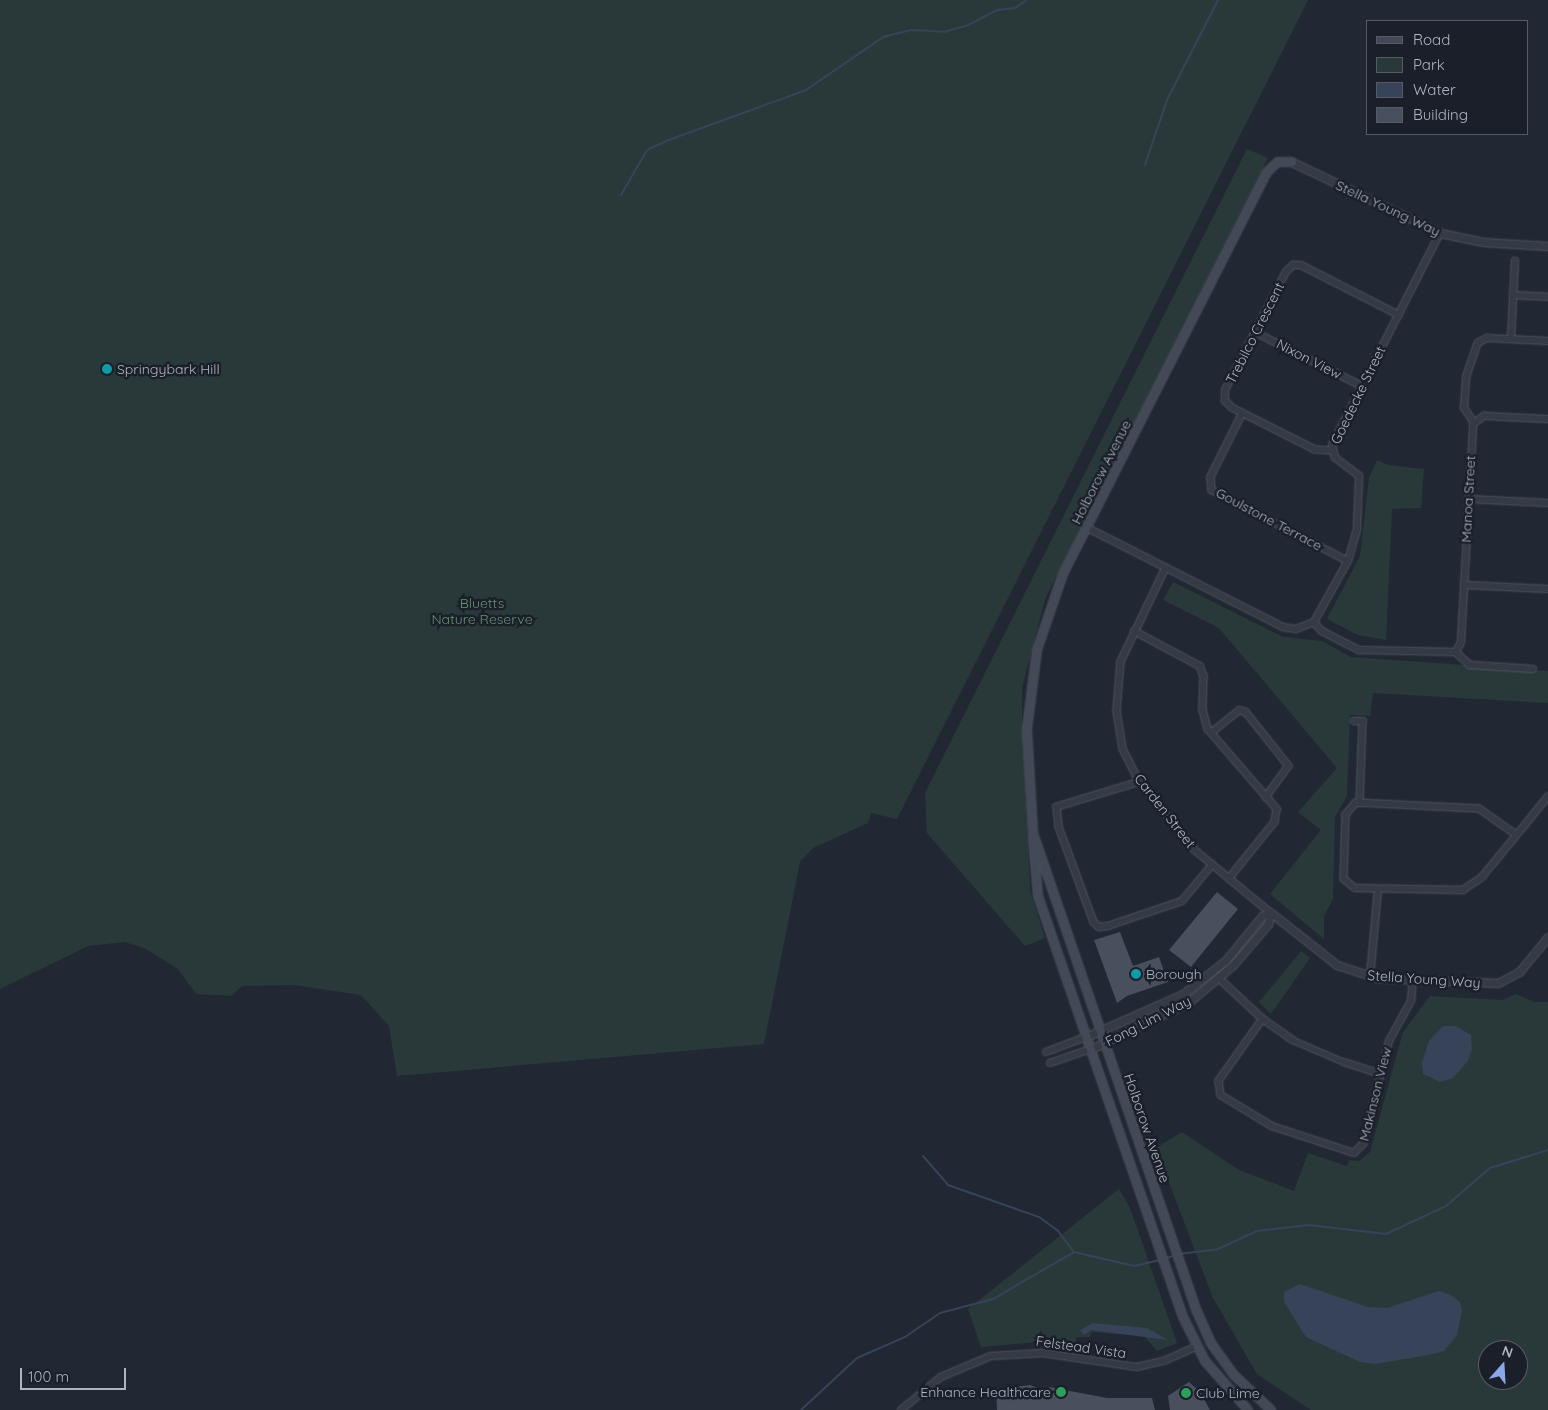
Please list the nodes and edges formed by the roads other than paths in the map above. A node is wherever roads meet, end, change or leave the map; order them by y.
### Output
1 (1292, 162) joint
2 (1440, 233) junction
3 (1548, 246) edge
4 (1515, 261) dead end
5 (1513, 295) junction
6 (1548, 296) edge
7 (1399, 315) junction
8 (1255, 332) junction
9 (1511, 339) junction
10 (1548, 341) edge
11 (1362, 386) junction
12 (1243, 413) junction
13 (1548, 419) edge
14 (1474, 422) junction
15 (1332, 450) junction
16 (1468, 499) junction
17 (1548, 503) edge
18 (1086, 527) junction
19 (1348, 561) junction
20 (1166, 568) junction
21 (1464, 584) junction
22 (1548, 589) edge
23 (1314, 622) junction
24 (1134, 631) junction
25 (1456, 652) junction
26 (1533, 668) dead end
27 (1354, 721) dead end
28 (1211, 733) junction
29 (1140, 782) junction
30 (1548, 796) edge
31 (1266, 798) junction
32 (1360, 803) junction
33 (1033, 833) junction
34 (1516, 835) junction
35 (1212, 865) junction
36 (1229, 879) junction
37 (1378, 889) junction
38 (1270, 912) joint
39 (1548, 937) edge
40 (1370, 977) junction
41 (1219, 978) junction
42 (1413, 980) junction
43 (1263, 1019) junction
44 (1101, 1031) junction
45 (1086, 1037) junction
46 (1293, 1040) joint
47 (1104, 1043) junction
48 (1091, 1049) junction
49 (1046, 1052) dead end
50 (1344, 1062) joint
51 (1050, 1063) dead end
52 (1381, 1074) junction
53 (1210, 1340) junction
54 (1196, 1347) junction
55 (901, 1410) edge
56 (1248, 1410) edge
57 (1271, 1410) edge

1 - 2 street, Stella Young Way
1 - 18 main road, Holborow Avenue
2 - 3 street, Stella Young Way
2 - 7 street, Goedecke Street
4 - 5 street
5 - 6 street
5 - 9 street
7 - 8 street, Trebilco Crescent
7 - 11 street, Goedecke Street
8 - 11 street, Nixon View
8 - 12 street, Trebilco Crescent
9 - 10 street
9 - 14 street
11 - 15 street, Goedecke Street
12 - 15 street, Trebilco Crescent
12 - 19 street, Goulstone Terrace
13 - 14 street
14 - 16 street, Manoa Street
15 - 19 street, Goedecke Street
16 - 17 street
16 - 21 street, Manoa Street
18 - 20 street
18 - 33 main road, Holborow Avenue
19 - 23 street, Goedecke Street
20 - 23 street
20 - 24 street, Carden Street
21 - 22 street
21 - 25 street, Manoa Street
23 - 25 street
24 - 28 street
24 - 29 street, Carden Street
25 - 26 street
27 - 32 street
28 - 31 street
28 - 31 street
29 - 35 street, Carden Street
29 - 35 street
30 - 34 street
31 - 36 street
32 - 34 street
32 - 37 street
33 - 44 main road, Holborow Avenue
33 - 45 main road, Holborow Avenue
34 - 37 street
35 - 36 street, Carden Street
36 - 38 street, Carden Street
37 - 40 street
38 - 40 street, Stella Young Way
39 - 42 street, Stella Young Way
40 - 42 street, Stella Young Way
41 - 43 street
41 - 44 street, Fong Lim Way
41 - 47 street, Fong Lim Way
42 - 52 street, Makinson View
43 - 46 street
43 - 52 street, Makinson View
44 - 45 street, Fong Lim Way
44 - 47 main road, Holborow Avenue
45 - 48 main road, Holborow Avenue
45 - 49 street
46 - 50 street
47 - 48 street, Fong Lim Way
47 - 53 main road, Holborow Avenue
48 - 51 street
48 - 54 main road, Holborow Avenue
50 - 52 street
53 - 54 main road, Felstead Vista
53 - 57 main road, Holborow Avenue
54 - 55 street, Felstead Vista
54 - 56 main road, Holborow Avenue

